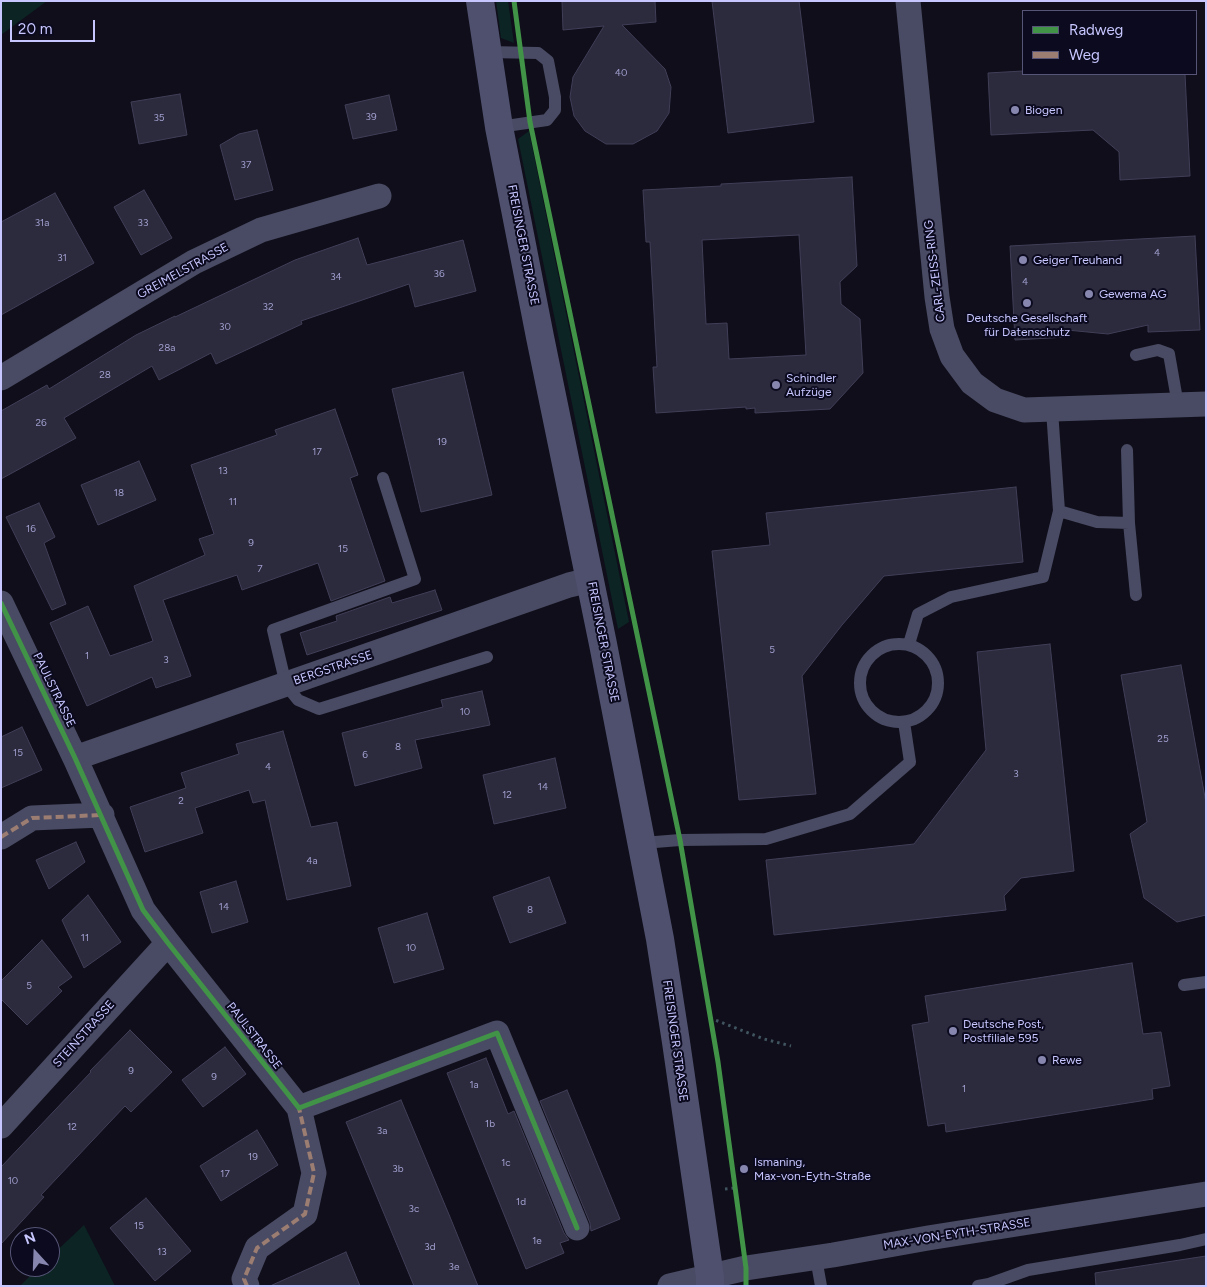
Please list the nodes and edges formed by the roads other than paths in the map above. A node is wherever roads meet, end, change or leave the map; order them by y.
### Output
1 (480, 1) edge
2 (908, 1) edge
3 (488, 52) junction
4 (499, 127) junction
5 (379, 196) dead end
6 (1136, 355) dead end
7 (1, 378) edge
8 (1206, 404) edge
9 (1178, 405) junction
10 (1052, 410) junction
11 (1127, 450) dead end
12 (383, 478) dead end
13 (1059, 511) junction
14 (1129, 523) junction
15 (590, 580) junction
16 (1136, 594) dead end
17 (1, 603) edge
18 (909, 644) junction
19 (487, 657) dead end
20 (286, 685) junction
21 (904, 722) junction
22 (76, 758) junction
23 (102, 815) junction
24 (1, 837) edge
25 (642, 843) junction
26 (168, 943) junction
27 (1206, 982) edge
28 (1184, 985) dead end
29 (299, 1108) junction
30 (1, 1126) edge
31 (1206, 1194) edge
32 (577, 1228) dead end
33 (1206, 1239) edge
34 (816, 1258) junction
35 (710, 1281) edge
36 (247, 1286) edge
37 (670, 1286) edge
38 (821, 1286) edge
39 (978, 1286) edge

1 - 3 main road, FREISINGER STRASSE
2 - 10 street, CARL-ZEISS-RING
3 - 4 main road, FREISINGER STRASSE
3 - 4 lane
4 - 15 main road, FREISINGER STRASSE
5 - 7 street, GREIMELSTRASSE
6 - 9 lane
8 - 9 street, CARL-ZEISS-RING
9 - 10 street, CARL-ZEISS-RING
10 - 13 lane
11 - 14 lane
12 - 20 lane
13 - 14 lane
13 - 18 lane
14 - 16 lane
15 - 20 street, BERGSTRASSE
15 - 25 main road, FREISINGER STRASSE
17 - 22 street, PAULSTRASSE
18 - 21 lane
18 - 21 lane
19 - 20 lane
20 - 22 street, BERGSTRASSE
21 - 25 lane
22 - 23 street, PAULSTRASSE
23 - 24 street
23 - 26 street, PAULSTRASSE
25 - 35 main road, FREISINGER STRASSE
26 - 29 street, PAULSTRASSE
26 - 30 street, STEINSTRASSE
27 - 28 lane
29 - 32 street
29 - 36 street
31 - 34 street, MAX-VON-EYTH-STRASSE
33 - 39 lane
34 - 35 street, MAX-VON-EYTH-STRASSE
34 - 38 lane
35 - 37 street, MAX-VON-EYTH-STRASSE

